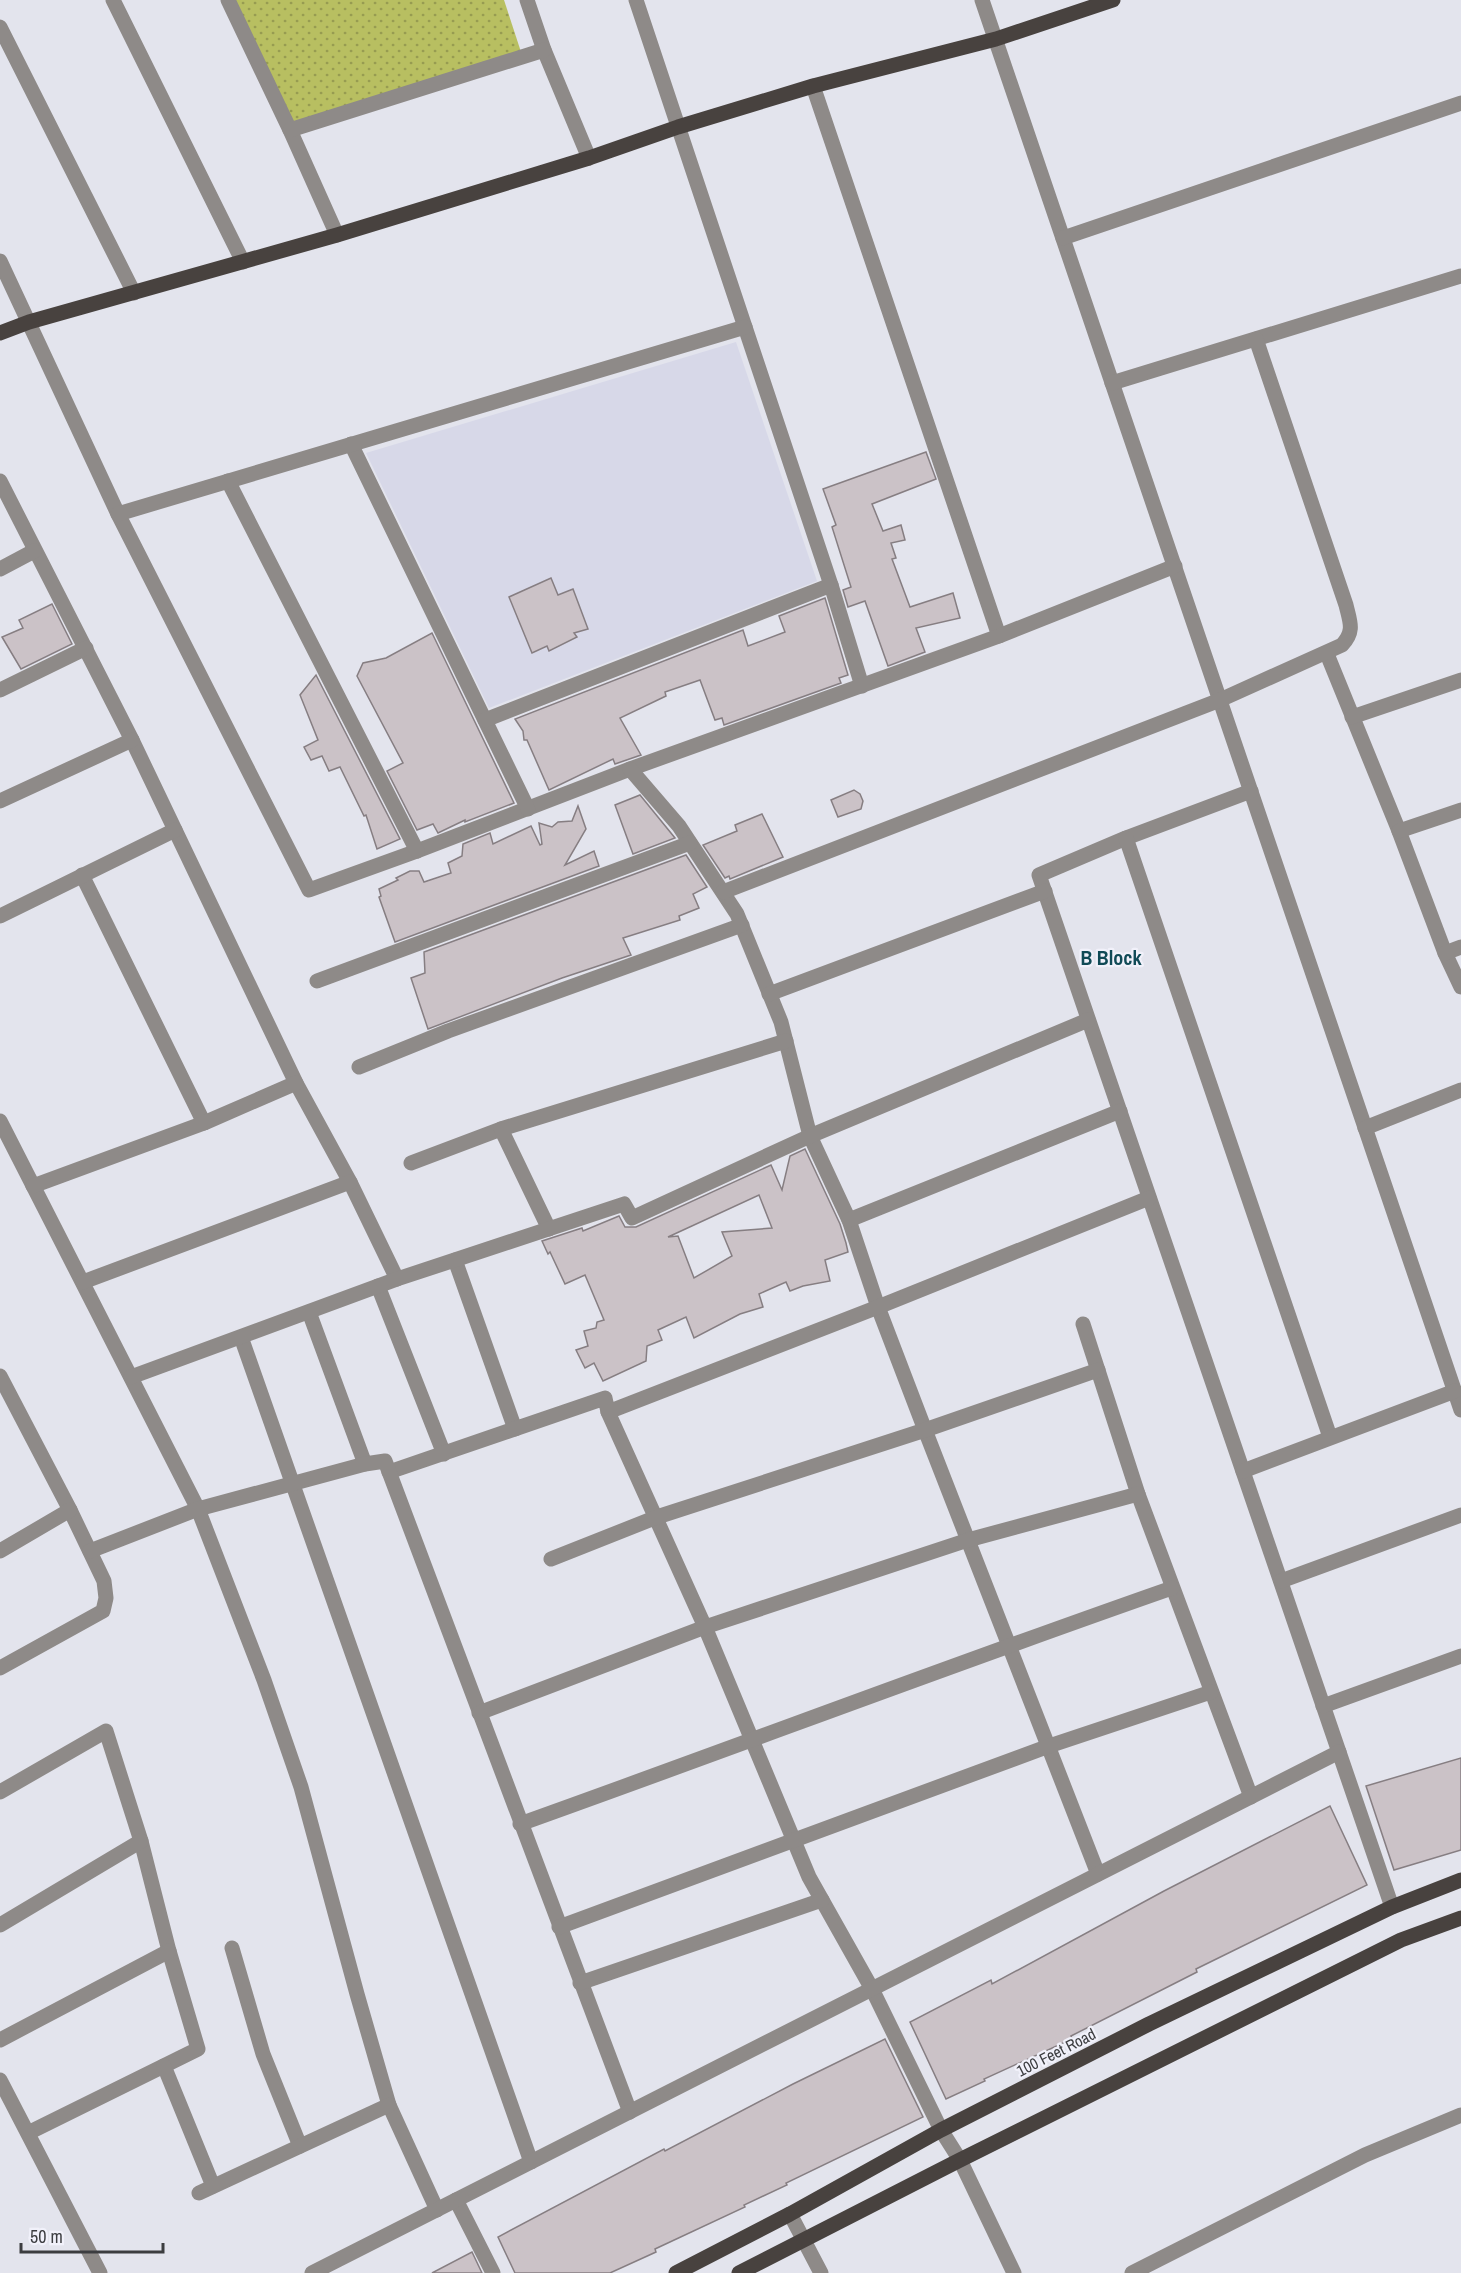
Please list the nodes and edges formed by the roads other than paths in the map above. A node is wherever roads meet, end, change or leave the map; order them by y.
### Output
1 (114, 0) edge
2 (228, 0) edge
3 (527, 0) edge
4 (636, 0) edge
5 (982, 0) edge
6 (1113, 0) edge
7 (0, 27) edge
8 (996, 39) junction
9 (544, 50) junction
10 (813, 86) junction
11 (1461, 103) edge
12 (678, 127) junction
13 (290, 130) junction
14 (589, 158) junction
15 (337, 235) junction
16 (1063, 238) junction
17 (0, 261) edge
18 (243, 262) junction
19 (1461, 276) edge
20 (134, 293) junction
21 (29, 322) junction
22 (745, 327) junction
23 (0, 333) edge
24 (1256, 339) junction
25 (1112, 383) junction
26 (351, 444) junction
27 (0, 481) edge
28 (228, 481) junction
29 (118, 514) junction
30 (34, 551) junction
31 (1175, 566) junction
32 (0, 569) edge
33 (831, 585) junction
34 (999, 636) junction
35 (86, 648) junction
36 (1327, 654) junction
37 (1461, 680) edge
38 (862, 686) junction
39 (0, 690) edge
40 (1220, 700) junction
41 (1352, 717) junction
42 (485, 720) junction
43 (132, 740) junction
44 (630, 769) junction
45 (1251, 791) junction
46 (0, 801) edge
47 (528, 809) junction
48 (1461, 810) edge
49 (175, 830) junction
50 (1399, 831) junction
51 (1126, 838) junction
52 (690, 843) junction
53 (417, 851) junction
54 (82, 875) junction
55 (1044, 891) junction
56 (723, 892) junction
57 (0, 916) edge
58 (742, 925) junction
59 (1461, 947) edge
60 (1445, 953) junction
61 (317, 981) dead end
62 (1461, 987) edge
63 (770, 994) junction
64 (1089, 1020) junction
65 (786, 1041) junction
66 (359, 1067) dead end
67 (296, 1083) junction
68 (1461, 1090) edge
69 (1120, 1112) junction
70 (0, 1121) edge
71 (204, 1123) junction
72 (1365, 1128) junction
73 (501, 1130) junction
74 (810, 1137) junction
75 (411, 1163) dead end
76 (350, 1182) junction
77 (33, 1186) junction
78 (1149, 1198) junction
79 (849, 1220) junction
80 (549, 1229) junction
81 (455, 1260) junction
82 (397, 1279) junction
83 (83, 1282) junction
84 (378, 1286) junction
85 (878, 1307) junction
86 (309, 1312) junction
87 (1083, 1324) dead end
88 (241, 1337) junction
89 (1098, 1370) junction
90 (0, 1376) edge
91 (131, 1377) junction
92 (1455, 1391) junction
93 (1461, 1410) edge
94 (608, 1412) junction
95 (515, 1429) junction
96 (925, 1430) junction
97 (1330, 1437) junction
98 (444, 1454) junction
99 (366, 1464) junction
100 (1243, 1471) junction
101 (389, 1472) junction
102 (293, 1484) junction
103 (1138, 1494) junction
104 (198, 1509) junction
105 (70, 1510) junction
106 (1461, 1515) edge
107 (657, 1517) junction
108 (968, 1540) junction
109 (0, 1551) edge
110 (90, 1551) junction
111 (551, 1559) dead end
112 (1281, 1581) junction
113 (1172, 1588) junction
114 (705, 1627) junction
115 (1008, 1645) junction
116 (1461, 1656) edge
117 (0, 1668) edge
118 (1211, 1692) junction
119 (1323, 1706) junction
120 (479, 1713) junction
121 (753, 1740) junction
122 (1049, 1746) junction
123 (1339, 1752) junction
124 (0, 1792) edge
125 (1251, 1797) junction
126 (520, 1824) junction
127 (141, 1841) junction
128 (794, 1841) junction
129 (1098, 1874) junction
130 (1461, 1880) edge
131 (822, 1900) junction
132 (1392, 1907) junction
133 (1461, 1918) edge
134 (0, 1925) edge
135 (559, 1927) junction
136 (232, 1948) dead end
137 (169, 1952) junction
138 (580, 1983) junction
139 (872, 1989) junction
140 (0, 2040) edge
141 (164, 2066) junction
142 (0, 2080) edge
143 (390, 2105) junction
144 (630, 2112) junction
145 (1461, 2115) edge
146 (941, 2130) junction
147 (28, 2133) junction
148 (300, 2146) junction
149 (960, 2160) junction
150 (531, 2162) junction
151 (456, 2200) junction
152 (437, 2210) junction
153 (790, 2214) junction
154 (802, 2240) junction
155 (100, 2273) edge
156 (312, 2273) edge
157 (494, 2273) edge
158 (676, 2273) edge
159 (740, 2273) edge
160 (820, 2273) edge
161 (1014, 2273) edge
162 (1132, 2273) edge

1 - 18 street
2 - 13 street
3 - 9 street
4 - 12 street
5 - 8 street
6 - 8 main road
7 - 20 street
8 - 10 main road
8 - 16 street
9 - 13 street
9 - 14 street
10 - 12 main road
10 - 34 street
11 - 16 street
12 - 14 main road
12 - 22 street
13 - 15 street
14 - 15 main road
15 - 18 main road
16 - 25 street
17 - 21 street
18 - 20 main road
19 - 24 street
20 - 21 main road
21 - 23 main road
21 - 29 street
22 - 26 street
22 - 33 street
24 - 25 street
24 - 36 street
25 - 31 street
26 - 28 street
26 - 42 street
27 - 30 street
28 - 29 street
28 - 53 street
29 - 53 street
30 - 32 street
30 - 35 street
31 - 34 street
31 - 40 street
33 - 38 street
33 - 42 street
34 - 38 street
35 - 39 street
35 - 43 street
36 - 40 street
36 - 41 street
37 - 41 street
38 - 44 street
40 - 45 street
40 - 56 street
41 - 50 street
42 - 47 street
43 - 46 street
43 - 49 street
44 - 47 street
44 - 52 street
45 - 51 street
45 - 72 street
47 - 53 street
48 - 50 street
49 - 54 street
49 - 67 street
50 - 60 street
51 - 55 street
51 - 97 street
52 - 56 street
52 - 61 street
54 - 57 street
54 - 71 street
55 - 63 street
55 - 64 street
56 - 58 street
58 - 63 street
58 - 66 street
59 - 60 street
60 - 62 street
63 - 65 street
64 - 69 street
64 - 74 street
65 - 73 street
65 - 74 street
67 - 71 street
67 - 76 street
68 - 72 street
69 - 78 street
69 - 79 street
70 - 77 street
71 - 77 street
72 - 92 street
73 - 75 street
73 - 80 street
74 - 79 street
74 - 80 street
76 - 82 street
76 - 83 street
77 - 83 street
78 - 85 street
78 - 100 street
79 - 85 street
80 - 81 street
81 - 82 street
81 - 95 street
82 - 84 street
83 - 91 street
84 - 86 street
84 - 98 street
85 - 94 street
85 - 96 street
86 - 88 street
86 - 99 street
87 - 89 street
88 - 91 street
88 - 102 street
89 - 96 street
89 - 103 street
90 - 105 street
91 - 104 street
92 - 93 street
92 - 97 street
94 - 95 street
94 - 107 street
95 - 98 street
96 - 107 street
96 - 108 street
97 - 100 street
98 - 101 street
99 - 101 street
99 - 102 street
100 - 112 street
101 - 120 street
102 - 104 street
102 - 150 street
103 - 108 street
103 - 113 street
104 - 110 street
104 - 143 street
105 - 109 street
105 - 110 street
106 - 112 street
107 - 111 street
107 - 114 street
108 - 114 street
108 - 115 street
110 - 117 street
112 - 119 street
113 - 115 street
113 - 118 street
114 - 120 street
114 - 121 street
115 - 121 street
115 - 122 street
116 - 119 street
118 - 122 street
118 - 125 street
119 - 123 street
120 - 126 street
121 - 126 street
121 - 128 street
122 - 128 street
122 - 129 street
123 - 125 street
123 - 132 street
124 - 127 street
125 - 129 street
126 - 135 street
127 - 134 street
127 - 137 street
128 - 131 street
128 - 135 street
129 - 139 street
130 - 132 main road, 100 Feet Road
131 - 138 street
131 - 139 street
132 - 146 main road, 100 Feet Road
133 - 149 main road
135 - 138 street
136 - 148 street
137 - 140 street
137 - 141 street
138 - 144 street
139 - 144 street
139 - 146 street
141 - 147 street
141 - 148 street
142 - 147 street
143 - 148 street
143 - 152 street
144 - 150 street
145 - 162 street
146 - 149 street
146 - 153 main road, 100 Feet Road
147 - 155 street
149 - 154 main road
149 - 161 street
150 - 151 street
151 - 152 street
151 - 157 street
152 - 156 street
153 - 154 street
153 - 158 main road, 100 Feet Road
154 - 159 main road
154 - 160 street

